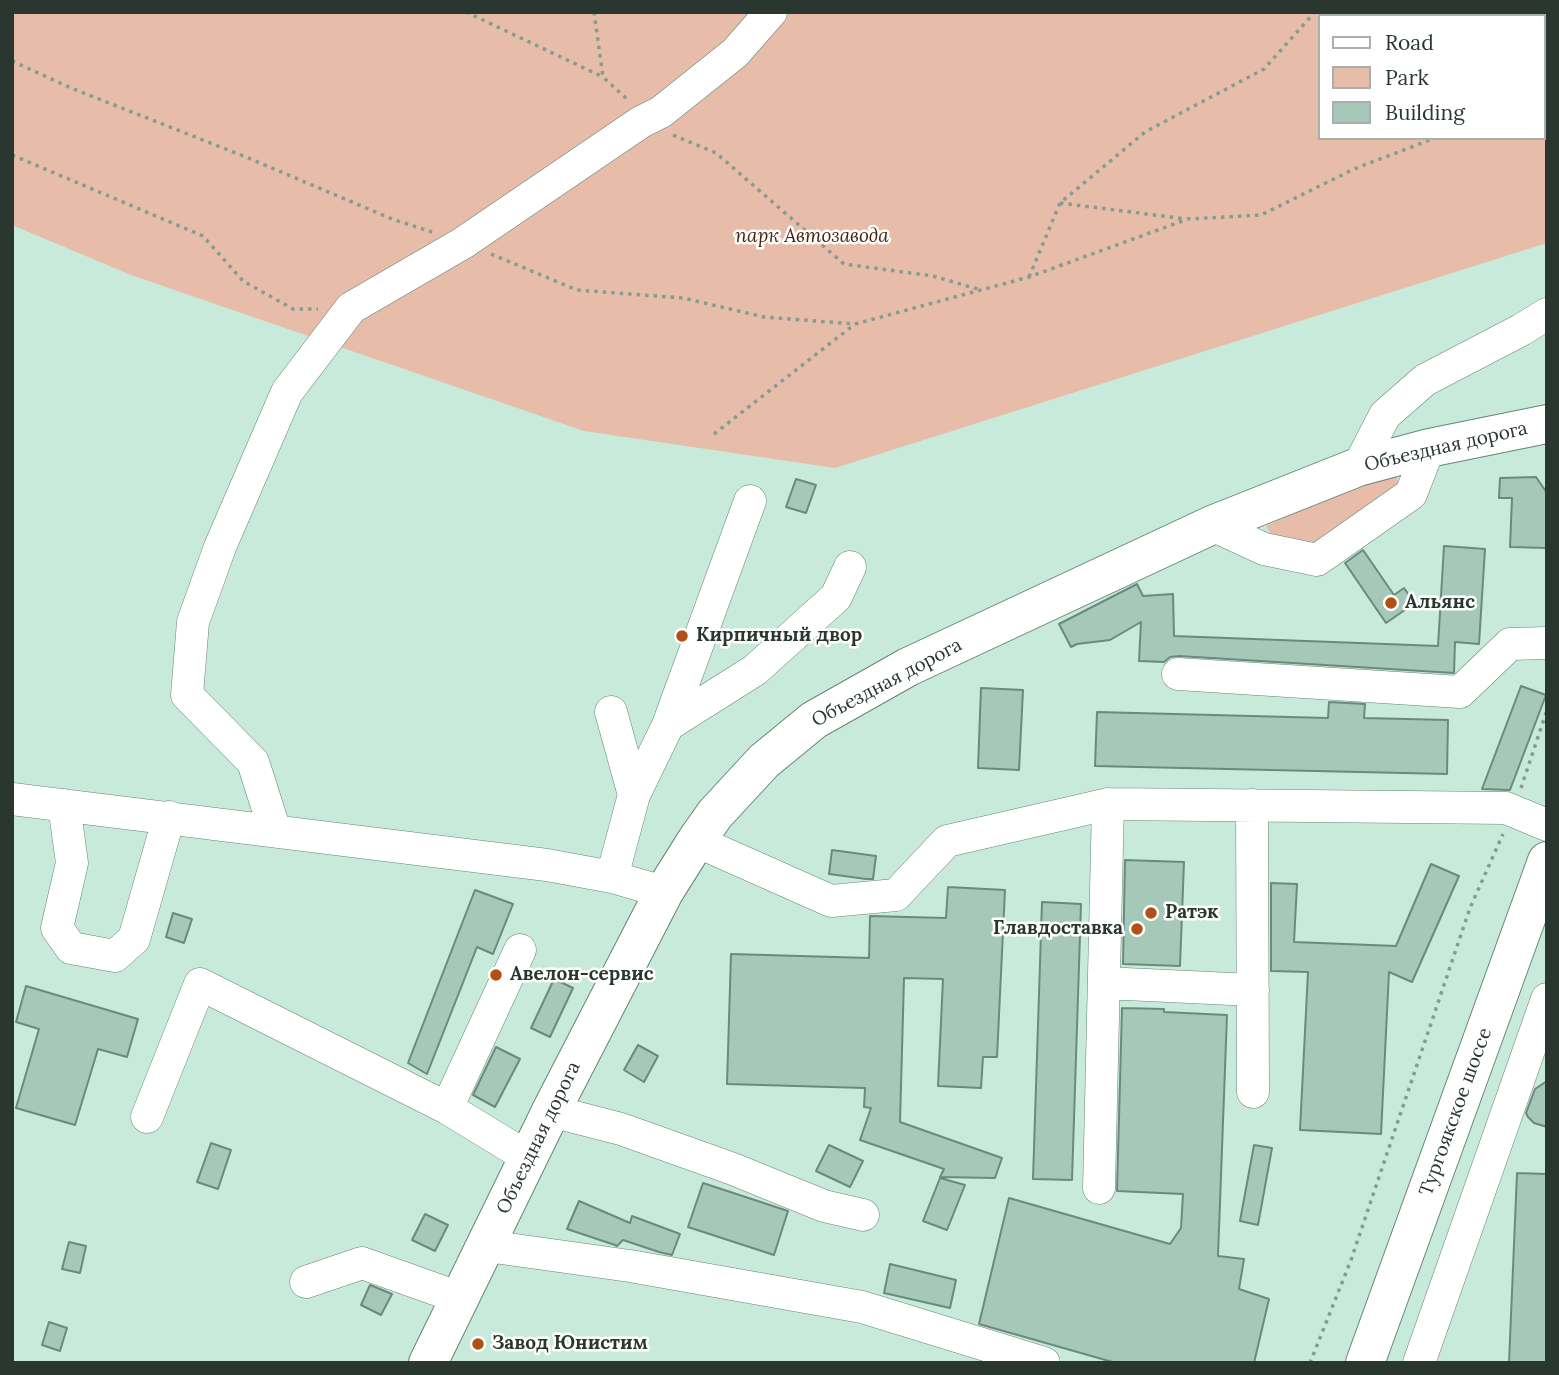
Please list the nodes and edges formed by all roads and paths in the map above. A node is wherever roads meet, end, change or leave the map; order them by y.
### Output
1 (466, 12) edge
2 (594, 12) edge
3 (771, 12) edge
4 (1315, 12) edge
5 (12, 61) edge
6 (603, 77) junction
7 (641, 122) junction
8 (1430, 140) edge
9 (12, 155) edge
10 (1060, 203) junction
11 (1188, 219) junction
12 (463, 243) junction
13 (1029, 277) junction
14 (982, 290) junction
15 (351, 308) junction
16 (1547, 314) edge
17 (855, 324) junction
18 (1547, 424) edge
19 (714, 434) dead end
20 (1429, 448) junction
21 (1358, 467) junction
22 (750, 501) dead end
23 (1212, 525) junction
24 (850, 567) dead end
25 (1547, 643) edge
26 (1178, 674) dead end
27 (1547, 710) edge
28 (611, 712) dead end
29 (668, 725) junction
30 (634, 795) junction
31 (12, 799) edge
32 (1108, 804) junction
33 (64, 805) junction
34 (1252, 805) junction
35 (1513, 810) junction
36 (169, 817) junction
37 (1547, 825) edge
38 (275, 831) junction
39 (695, 841) junction
40 (1547, 861) edge
41 (612, 877) junction
42 (664, 892) junction
43 (520, 950) dead end
44 (1104, 983) junction
45 (1253, 990) junction
46 (1547, 999) edge
47 (1253, 1092) dead end
48 (447, 1108) junction
49 (551, 1111) junction
50 (147, 1117) dead end
51 (529, 1158) junction
52 (1099, 1188) dead end
53 (863, 1215) dead end
54 (487, 1246) junction
55 (306, 1282) dead end
56 (460, 1298) junction
57 (428, 1363) edge
58 (1044, 1363) edge
59 (1310, 1363) edge
60 (1365, 1363) edge
61 (1419, 1363) edge

1 - 6 path
2 - 6 path
3 - 7 street
4 - 10 path
5 - 12 path
6 - 7 path
7 - 12 street
7 - 14 path
8 - 11 path
9 - 15 path
10 - 11 path
10 - 13 path
11 - 13 path
12 - 15 street
12 - 17 path
13 - 14 path
14 - 17 path
15 - 38 street
16 - 21 street
17 - 19 path
18 - 20 main road, Объездная дорога
20 - 21 main road, Объездная дорога
20 - 23 street
21 - 23 main road, Объездная дорога
22 - 29 street
23 - 39 main road, Объездная дорога
24 - 29 street
25 - 26 street
27 - 35 path
28 - 30 street
29 - 30 street
30 - 41 street
31 - 33 street
32 - 34 street
32 - 39 street
32 - 44 street
33 - 36 street
33 - 36 street
34 - 35 street
34 - 45 street
35 - 37 street
35 - 59 path
36 - 38 street
38 - 41 street
39 - 42 main road, Объездная дорога
40 - 60 main road, Тургоякское шоссе
41 - 42 street
42 - 49 main road, Объездная дорога
43 - 48 street
44 - 45 street
44 - 52 street
45 - 47 street
46 - 61 street
48 - 50 street
48 - 51 street
49 - 51 main road, Объездная дорога
49 - 53 street
51 - 54 main road, Объездная дорога
54 - 56 main road, Объездная дорога
54 - 58 street
55 - 56 street
56 - 57 main road, Объездная дорога

